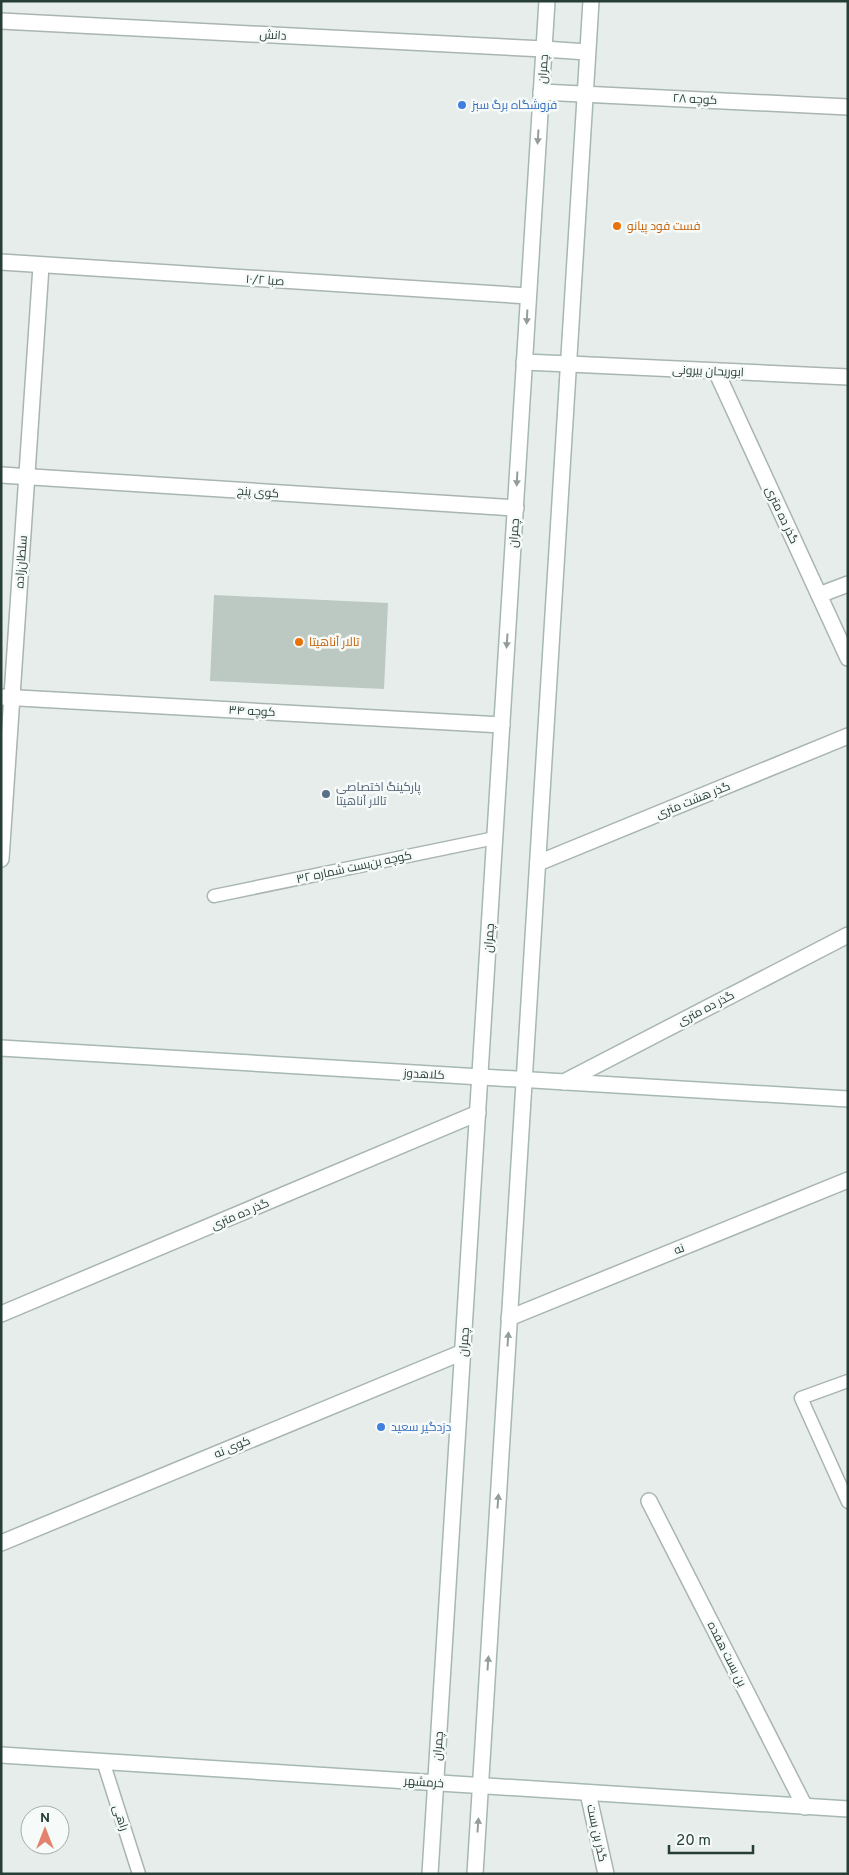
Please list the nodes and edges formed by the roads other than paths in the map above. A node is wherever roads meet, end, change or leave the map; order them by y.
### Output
1 (547, 1) edge
2 (591, 1) edge
3 (1, 21) edge
4 (544, 49) junction
5 (587, 52) junction
6 (541, 92) junction
7 (586, 94) junction
8 (848, 107) edge
9 (1, 262) edge
10 (41, 266) junction
11 (528, 296) junction
12 (524, 362) junction
13 (568, 364) junction
14 (716, 371) junction
15 (848, 377) edge
16 (1, 476) edge
17 (27, 478) junction
18 (516, 508) junction
19 (848, 584) edge
20 (819, 595) junction
21 (848, 658) edge
22 (7, 697) edge
23 (502, 725) junction
24 (848, 736) edge
25 (495, 838) junction
26 (1, 859) edge
27 (538, 863) junction
28 (214, 896) dead end
29 (848, 935) edge
30 (1, 1048) edge
31 (480, 1077) junction
32 (524, 1079) junction
33 (564, 1082) junction
34 (848, 1099) edge
35 (478, 1113) junction
36 (848, 1180) edge
37 (1, 1314) edge
38 (509, 1318) junction
39 (463, 1352) junction
40 (848, 1381) edge
41 (649, 1501) dead end
42 (848, 1502) edge
43 (1, 1543) edge
44 (1, 1755) edge
45 (103, 1761) junction
46 (436, 1783) junction
47 (480, 1786) junction
48 (588, 1793) junction
49 (805, 1807) junction
50 (848, 1809) edge
51 (139, 1874) edge
52 (430, 1874) edge
53 (475, 1874) edge
54 (606, 1874) edge

1 - 4 street, چمران
2 - 5 street
3 - 4 street, دانش
4 - 5 street, دانش
4 - 6 street, چمران
5 - 7 street
6 - 7 street, کوچه ۲۸
6 -> 11 street, چمران
7 - 8 street, کوچه ۲۸
7 - 13 street
9 - 10 street, صبا ۱۰/۲
10 - 11 street, صبا ۱۰/۲
10 - 17 street, سلطان‌زاده
11 -> 12 street, چمران
12 - 13 street, ابوریحان بیرونی
12 -> 18 street, چمران
13 - 14 street, ابوریحان بیرونی
13 - 27 street
14 - 15 street, ابوریحان بیرونی
14 - 20 street, گذر ده متری
16 - 17 street, کوی پنج
17 - 18 street, کوی پنج
17 - 22 street, سلطان‌زاده
18 -> 23 street, چمران
19 - 20 street
20 - 21 street, گذر ده متری
22 - 23 street, کوچه ۳۴
22 - 26 street, سلطان‌زاده
23 - 25 street, چمران
24 - 27 street, گذر هشت متری
25 - 28 lane, کوچه بن‌بست شماره ۳۲
25 - 31 street, چمران
27 - 32 street
29 - 33 street, گذر ده متری
30 - 31 street, کلاهدوز
31 - 32 street, کلاهدوز
31 - 35 street, چمران
32 - 33 street, کلاهدوز
32 - 38 street
33 - 34 street, کلاهدوز
35 - 37 street, گذر ده متری
35 - 39 street, چمران
36 - 38 street, نه
47 -> 38 street
39 - 43 street, کوی نه
39 - 46 street, چمران
40 - 42 lane
41 - 49 street, بن بست هفده
44 - 45 street, خرمشهر
45 - 46 street, خرمشهر
45 - 51 lane, راهی
46 - 47 street, خرمشهر
46 - 52 street, چمران
47 - 48 street, خرمشهر
53 -> 47 street
48 - 49 street, خرمشهر
48 - 54 street, گذر بن بست
49 - 50 street, خرمشهر

